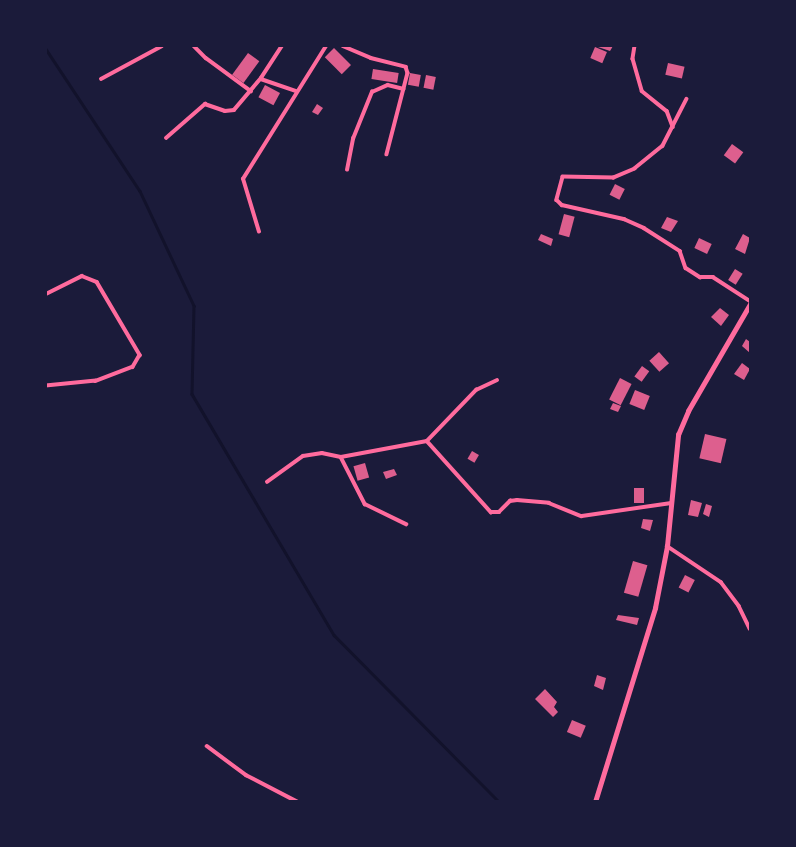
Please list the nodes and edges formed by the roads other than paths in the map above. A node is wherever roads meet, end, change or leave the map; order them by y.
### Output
1 (162, 46) edge
2 (194, 46) edge
3 (282, 46) edge
4 (326, 46) edge
5 (343, 46) edge
6 (635, 46) edge
7 (261, 78) junction
8 (101, 79) dead end
9 (404, 89) junction
10 (251, 91) junction
11 (296, 91) junction
12 (687, 99) dead end
13 (673, 128) junction
14 (166, 138) dead end
15 (387, 154) dead end
16 (346, 170) dead end
17 (259, 232) dead end
18 (46, 294) edge
19 (751, 303) edge
20 (497, 380) dead end
21 (46, 386) edge
22 (427, 441) junction
23 (341, 457) junction
24 (267, 482) dead end
25 (672, 502) junction
26 (406, 524) dead end
27 (667, 546) junction
28 (751, 629) edge
29 (207, 746) dead end
30 (298, 802) edge
31 (595, 802) edge

1 - 8 street
2 - 10 street
3 - 7 street
4 - 11 street
5 - 9 street
6 - 13 street
7 - 10 street
7 - 11 street
9 - 15 street
9 - 16 street
10 - 14 street
11 - 17 street
12 - 13 street
13 - 19 street
18 - 21 street
19 - 25 street
20 - 22 street
22 - 23 street
22 - 25 street
23 - 24 street
23 - 26 street
25 - 27 street
27 - 28 street
27 - 31 street
29 - 30 street

